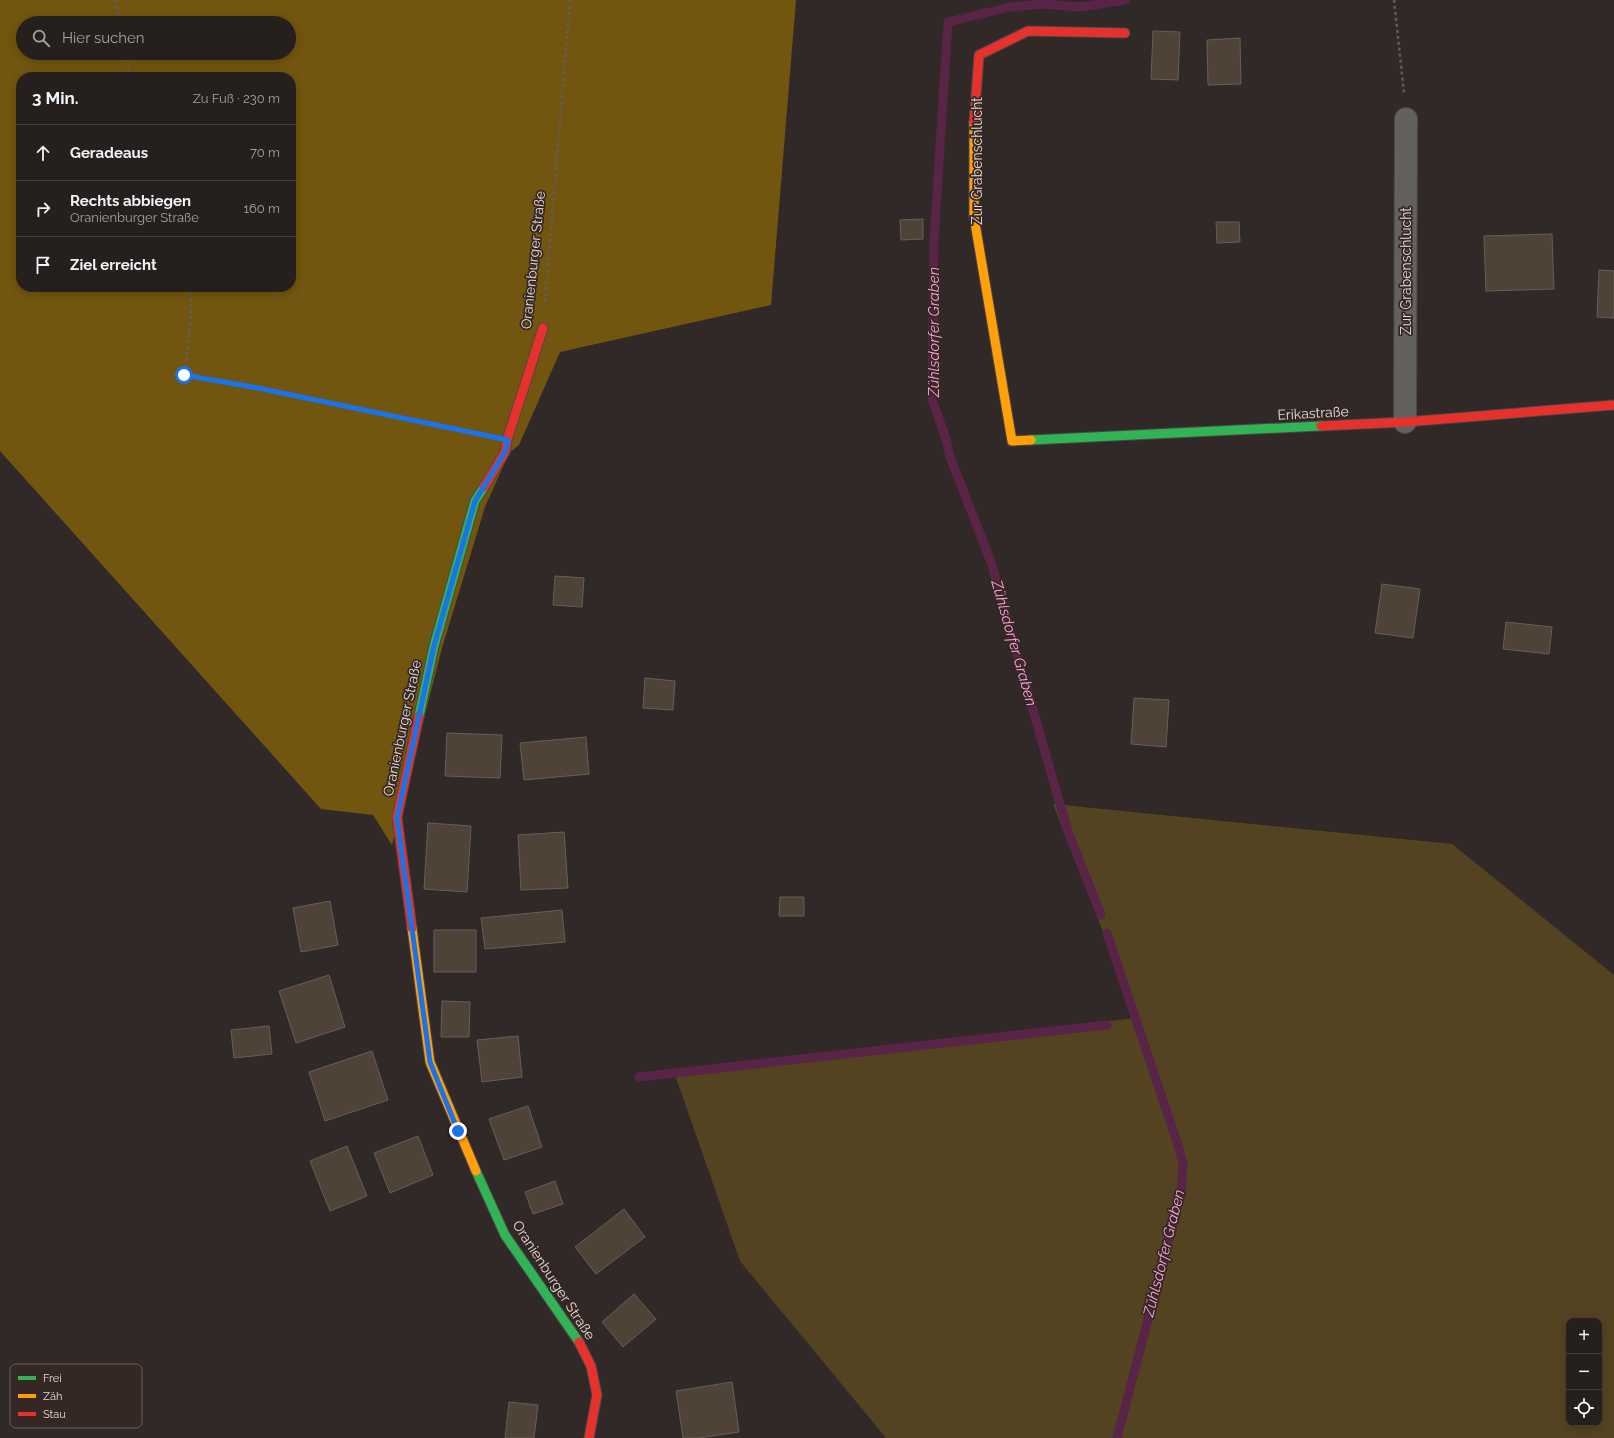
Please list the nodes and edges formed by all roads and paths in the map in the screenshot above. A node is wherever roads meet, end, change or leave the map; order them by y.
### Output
1 (115, 0) edge
2 (570, 0) edge
3 (1394, 0) edge
4 (118, 16) edge
5 (1125, 33) dead end
6 (127, 60) edge
7 (129, 72) edge
8 (1406, 119) joint
9 (189, 292) edge
10 (543, 328) joint
11 (1614, 405) edge
12 (1405, 422) junction
13 (508, 440) junction
14 (1012, 441) joint
15 (589, 1438) edge

1 - 4 path
2 - 10 path, Oranienburger Straße
3 - 8 path
5 - 14 street, Zur Grabenschlucht
6 - 7 path
8 - 12 street, Zur Grabenschlucht
9 - 13 path
10 - 13 street, Oranienburger Straße
11 - 12 street, Erikastraße
12 - 14 street, Erikastraße
13 - 15 street, Oranienburger Straße

